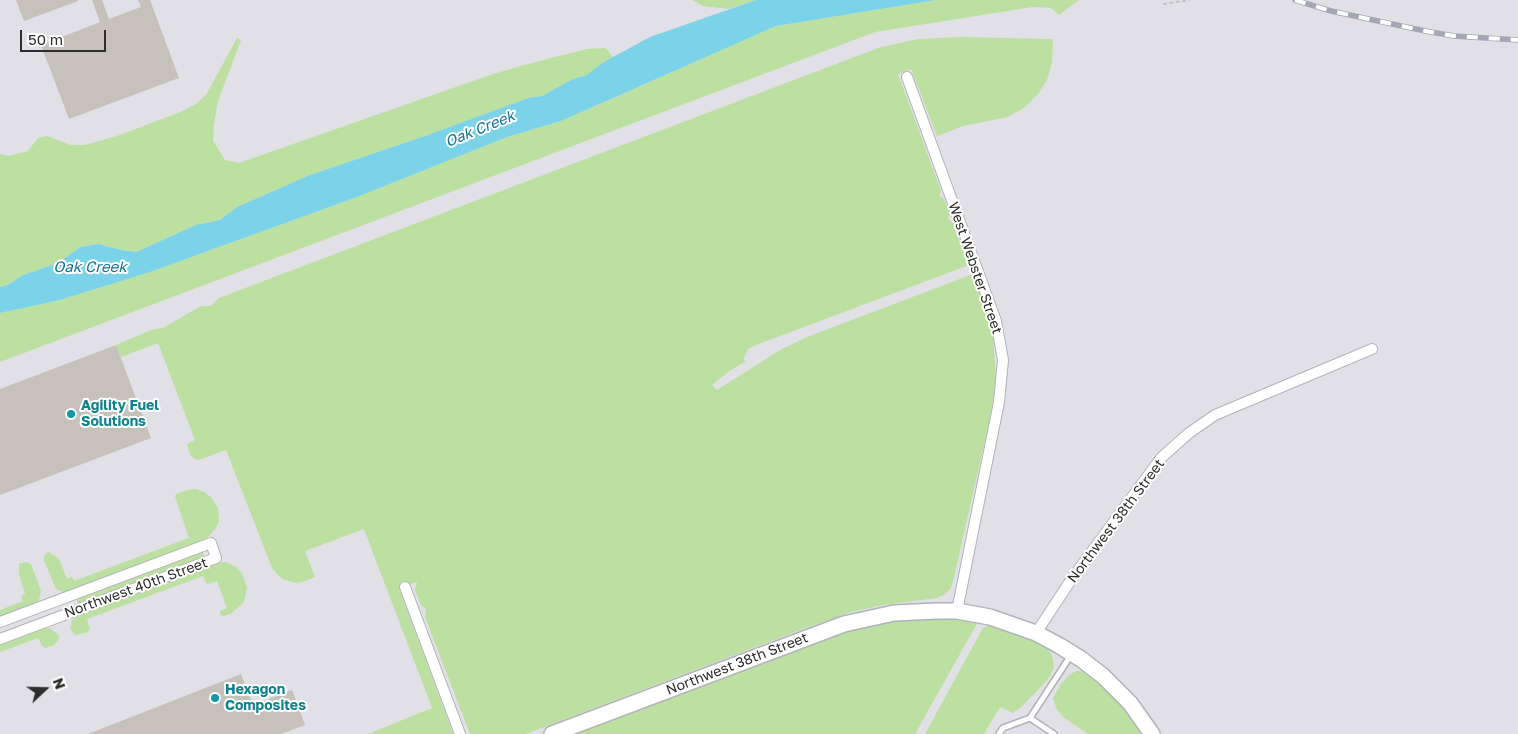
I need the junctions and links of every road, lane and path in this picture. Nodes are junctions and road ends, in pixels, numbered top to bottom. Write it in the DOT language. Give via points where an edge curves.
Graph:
graph roads {
  1 [pos="1190,0"];
  2 [pos="1162,4"];
  3 [pos="907,77"];
  4 [pos="1372,349"];
  5 [pos="405,587"];
  6 [pos="956,611"];
  7 [pos="0,622"];
  8 [pos="1036,633"];
  9 [pos="0,639"];
  10 [pos="1073,653"];
  11 [pos="1030,718"];
  12 [pos="460,734"];
  13 [pos="552,734"];
  14 [pos="999,734"];
  15 [pos="1054,734"];
  16 [pos="1152,734"];
  1 -- 2 [label="path"];
  3 -- 6 [label="street, West Webster Street" via="996,321 1003,360 999,402"];
  4 -- 8 [label="street, Northwest 38th Street" via="1215,415 1189,433 1162,458"];
  5 -- 12 [label="street"];
  6 -- 8 [label="main road, Northwest 38th Street" via="990,616"];
  6 -- 13 [label="main road, Northwest 38th Street" via="894,613 844,624"];
  7 -- 9 [label="street, Northwest 40th Street" via="211,543 216,558"];
  8 -- 10 [label="main road, Northwest 38th Street"];
  10 -- 11 [label="lane"];
  10 -- 16 [label="main road, Northwest 38th Street" via="1120,692"];
  11 -- 14 [label="lane" via="1003,728"];
  11 -- 15 [label="lane"];
}
